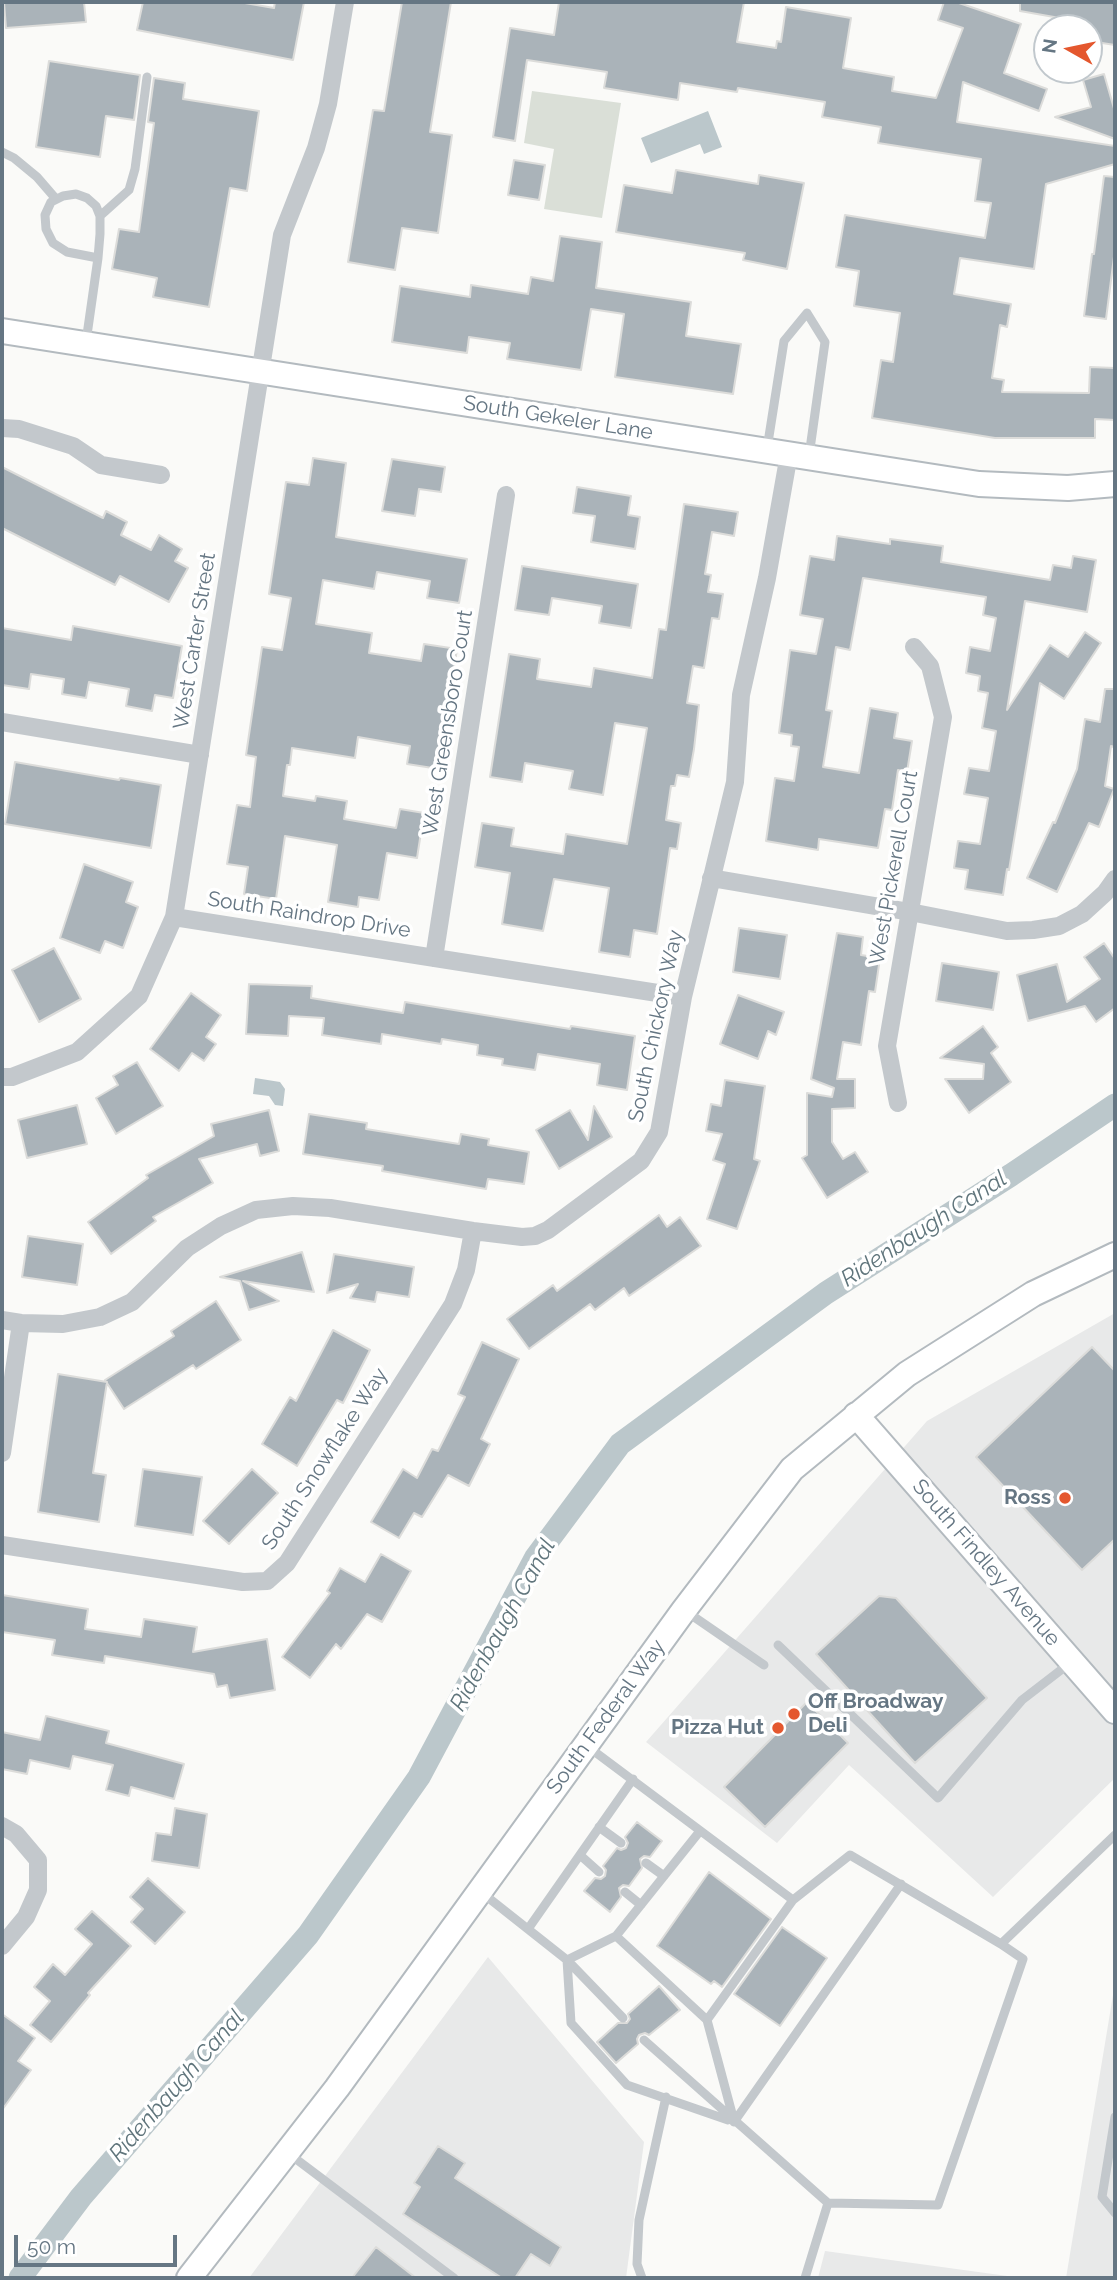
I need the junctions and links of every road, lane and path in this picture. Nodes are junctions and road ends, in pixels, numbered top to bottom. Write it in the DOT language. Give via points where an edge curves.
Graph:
graph roads {
  1 [pos="345,2"];
  2 [pos="147,77"];
  3 [pos="2,152"];
  4 [pos="56,199"];
  5 [pos="100,216"];
  6 [pos="97,258"];
  7 [pos="2,331"];
  8 [pos="86,344"];
  9 [pos="260,371"];
  10 [pos="2,428"];
  11 [pos="788,454"];
  12 [pos="161,475"];
  13 [pos="1115,484"];
  14 [pos="506,495"];
  15 [pos="914,647"];
  16 [pos="2,722"];
  17 [pos="200,755"];
  18 [pos="711,878"];
  19 [pos="1115,878"];
  20 [pos="910,912"];
  21 [pos="174,917"];
  22 [pos="434,958"];
  23 [pos="683,997"];
  24 [pos="2,1077"];
  25 [pos="898,1103"];
  26 [pos="473,1231"];
  27 [pos="1115,1255"];
  28 [pos="2,1320"];
  29 [pos="21,1324"];
  30 [pos="856,1415"];
  31 [pos="2,1453"];
  32 [pos="2,1545"];
  33 [pos="684,1611"];
  34 [pos="778,1645"];
  35 [pos="1072,1661"];
  36 [pos="764,1665"];
  37 [pos="1115,1711"];
  38 [pos="586,1745"];
  39 [pos="633,1779"];
  40 [pos="2,1826"];
  41 [pos="599,1827"];
  42 [pos="700,1831"];
  43 [pos="1115,1835"];
  44 [pos="621,1843"];
  45 [pos="580,1856"];
  46 [pos="646,1863"];
  47 [pos="599,1872"];
  48 [pos="664,1876"];
  49 [pos="901,1884"];
  50 [pos="480,1891"];
  51 [pos="625,1892"];
  52 [pos="793,1900"];
  53 [pos="641,1905"];
  54 [pos="528,1929"];
  55 [pos="617,1936"];
  56 [pos="1001,1944"];
  57 [pos="2,1946"];
  58 [pos="567,1960"];
  59 [pos="623,2018"];
  60 [pos="707,2020"];
  61 [pos="643,2040"];
  62 [pos="666,2097"];
  63 [pos="1115,2117"];
  64 [pos="734,2122"];
  65 [pos="287,2152"];
  66 [pos="828,2203"];
  67 [pos="1115,2213"];
  68 [pos="189,2278"];
  69 [pos="454,2278"];
  70 [pos="642,2278"];
  71 [pos="806,2278"];
  1 -- 9 [label="street, West Carter Street" via="328,104 282,236"];
  2 -- 5 [label="lane" via="129,190"];
  3 -- 4 [label="lane" via="37,177"];
  4 -- 5 [label="lane" via="76,194 87,198"];
  4 -- 6 [label="lane" via="45,215 53,243 67,252"];
  5 -- 6 [label="lane"];
  6 -- 8 [label="lane"];
  7 -- 8 [label="street, South Gekeler Lane"];
  8 -- 9 [label="street, South Gekeler Lane"];
  9 -- 11 [label="street, South Gekeler Lane"];
  9 -- 17 [label="street, West Carter Street"];
  10 -- 12 [label="street" via="73,446 101,466"];
  11 -- 11 [label="lane" via="825,342 807,313 784,341"];
  11 -- 13 [label="street, South Gekeler Lane" via="979,484 1068,488"];
  11 -- 18 [label="street, South Chickory Way" via="741,695 735,782"];
  14 -- 22 [label="street, West Greensboro Court"];
  15 -- 20 [label="street, West Pickerell Court" via="930,666 943,717"];
  16 -- 17 [label="street"];
  17 -- 21 [label="street, West Carter Street"];
  18 -- 20 [label="street"];
  18 -- 23 [label="street, South Chickory Way"];
  19 -- 20 [label="street" via="1082,914 1059,926 1007,931"];
  20 -- 25 [label="street, West Pickerell Court" via="887,1046"];
  21 -- 22 [label="street, South Raindrop Drive"];
  21 -- 24 [label="street" via="139,996 77,1052"];
  22 -- 23 [label="street, South Raindrop Drive"];
  23 -- 26 [label="street, South Chickory Way" via="659,1132 641,1161 536,1236"];
  26 -- 29 [label="street, South Chickory Way" via="330,1208 256,1210 187,1248 132,1302 100,1317 64,1324"];
  26 -- 32 [label="street, South Snowflake Way" via="466,1270 453,1304 287,1563 267,1581 243,1582"];
  27 -- 30 [label="street, South Federal Way" via="1032,1294 906,1374"];
  28 -- 29 [label="street, South Chickory Way"];
  29 -- 31 [label="street"];
  30 -- 33 [label="street, South Federal Way" via="792,1469"];
  30 -- 35 [label="street, South Findley Avenue"];
  33 -- 36 [label="lane"];
  33 -- 38 [label="street, South Federal Way"];
  34 -- 35 [label="lane" via="938,1798 1022,1700"];
  35 -- 37 [label="street, South Findley Avenue"];
  38 -- 39 [label="lane"];
  38 -- 50 [label="street, South Federal Way"];
  39 -- 41 [label="lane"];
  39 -- 42 [label="lane"];
  40 -- 57 [label="street" via="16,1834 38,1860 38,1889 26,1917"];
  41 -- 44 [label="lane"];
  41 -- 45 [label="lane"];
  42 -- 48 [label="lane"];
  42 -- 52 [label="lane"];
  43 -- 56 [label="lane"];
  45 -- 47 [label="lane"];
  45 -- 54 [label="lane"];
  46 -- 48 [label="lane"];
  48 -- 53 [label="lane"];
  49 -- 52 [label="lane" via="850,1855"];
  49 -- 56 [label="lane"];
  49 -- 64 [label="lane"];
  50 -- 54 [label="lane"];
  50 -- 65 [label="street, South Federal Way"];
  51 -- 53 [label="lane"];
  52 -- 60 [label="lane"];
  53 -- 55 [label="lane"];
  54 -- 58 [label="lane"];
  55 -- 58 [label="lane"];
  55 -- 60 [label="lane"];
  56 -- 66 [label="lane" via="1023,1959 938,2205"];
  58 -- 59 [label="lane"];
  58 -- 62 [label="lane" via="571,2023 627,2085"];
  60 -- 64 [label="lane"];
  61 -- 64 [label="lane"];
  62 -- 64 [label="lane"];
  62 -- 70 [label="lane" via="639,2220 637,2264"];
  63 -- 67 [label="lane" via="1102,2197"];
  64 -- 66 [label="lane"];
  65 -- 68 [label="street, South Federal Way"];
  65 -- 69 [label="lane"];
  66 -- 71 [label="lane"];
}
